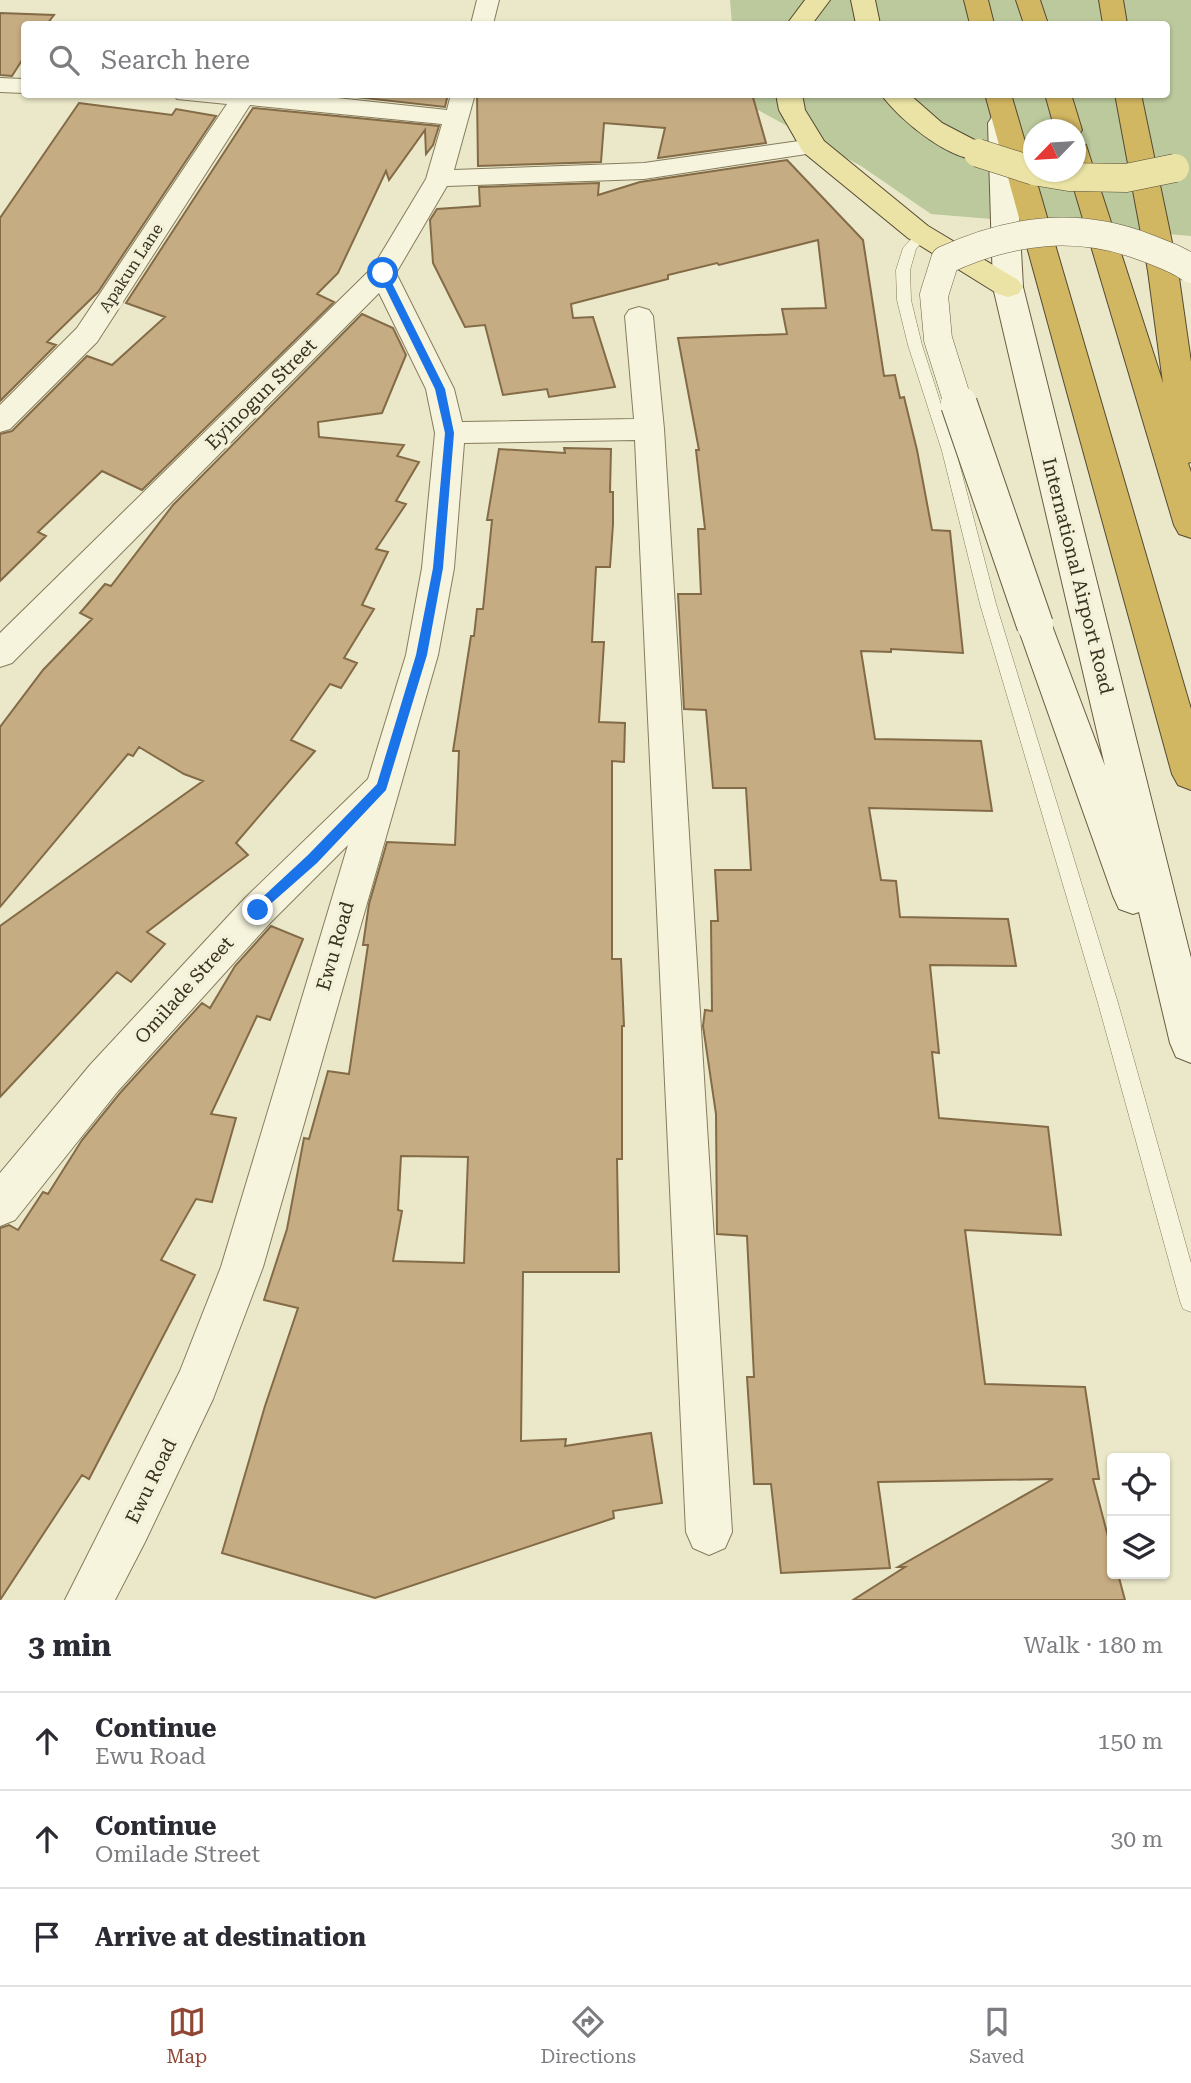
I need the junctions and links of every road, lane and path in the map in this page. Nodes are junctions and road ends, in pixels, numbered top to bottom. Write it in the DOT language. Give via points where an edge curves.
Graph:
graph roads {
  1 [pos="488,0"];
  2 [pos="818,0"];
  3 [pos="863,0"];
  4 [pos="976,0"];
  5 [pos="1028,0"];
  6 [pos="1111,0"];
  7 [pos="483,21"];
  8 [pos="801,21"];
  9 [pos="867,21"];
  10 [pos="981,21"];
  11 [pos="1035,21"];
  12 [pos="1114,21"];
  13 [pos="0,85"];
  14 [pos="21,86"];
  15 [pos="243,98"];
  16 [pos="790,98"];
  17 [pos="897,98"];
  18 [pos="1059,98"];
  19 [pos="1129,98"];
  20 [pos="999,99"];
  21 [pos="460,106"];
  22 [pos="1066,119"];
  23 [pos="813,146"];
  24 [pos="1183,165"];
  25 [pos="1023,167"];
  26 [pos="1086,177"];
  27 [pos="439,179"];
  28 [pos="1086,182"];
  29 [pos="918,232"];
  30 [pos="1177,270"];
  31 [pos="383,273"];
  32 [pos="1007,287"];
  33 [pos="639,316"];
  34 [pos="1191,351"];
  35 [pos="0,422"];
  36 [pos="649,429"];
  37 [pos="450,433"];
  38 [pos="1191,474"];
  39 [pos="1191,525"];
  40 [pos="0,654"];
  41 [pos="1191,774"];
  42 [pos="382,786"];
  43 [pos="1191,1043"];
  44 [pos="1191,1055"];
  45 [pos="0,1205"];
  46 [pos="1191,1301"];
  47 [pos="709,1532"];
  48 [pos="89,1600"];
  1 -- 7 [label="street"];
  2 -- 8 [label="main road"];
  3 -- 9 [label="main road"];
  4 -- 10 [label="highway"];
  5 -- 11 [label="highway"];
  6 -- 12 [label="highway"];
  13 -- 14 [label="street"];
  15 -- 21 [label="street"];
  15 -- 35 [label="street, Apakun Lane" via="87,335"];
  16 -- 23 [label="main road"];
  17 -- 25 [label="main road, bridge" via="938,135"];
  18 -- 22 [label="highway"];
  19 -- 30 [label="highway"];
  20 -- 32 [label="main road, International Airport Road"];
  20 -- 41 [label="highway, International Airport Road"];
  21 -- 27 [label="street, Eyinogun Street"];
  23 -- 27 [label="street" via="644,171"];
  23 -- 29 [label="main road"];
  24 -- 26 [label="main road, bridge" via="1126,178"];
  27 -- 31 [label="street, Eyinogun Street"];
  28 -- 39 [label="highway"];
  29 -- 32 [label="main road"];
  29 -- 46 [label="lane" via="922,236 910,248 903,270 904,300 915,345"];
  30 -- 34 [label="highway"];
  30 -- 38 [label="highway"];
  30 -- 44 [label="main road, bridge" via="1129,239 1074,229 1010,234 945,260 934,295 938,339 974,453"];
  31 -- 37 [label="street, Ewu Road" via="440,389"];
  31 -- 40 [label="street, Eyinogun Street"];
  32 -- 43 [label="main road, International Airport Road"];
  33 -- 36 [label="street"];
  36 -- 37 [label="street"];
  36 -- 47 [label="street"];
  37 -- 42 [label="street, Ewu Road" via="438,568 424,642"];
  42 -- 45 [label="street, Omilade Street" via="193,979"];
  42 -- 48 [label="street, Ewu Road" via="242,1267 197,1383"];
}
